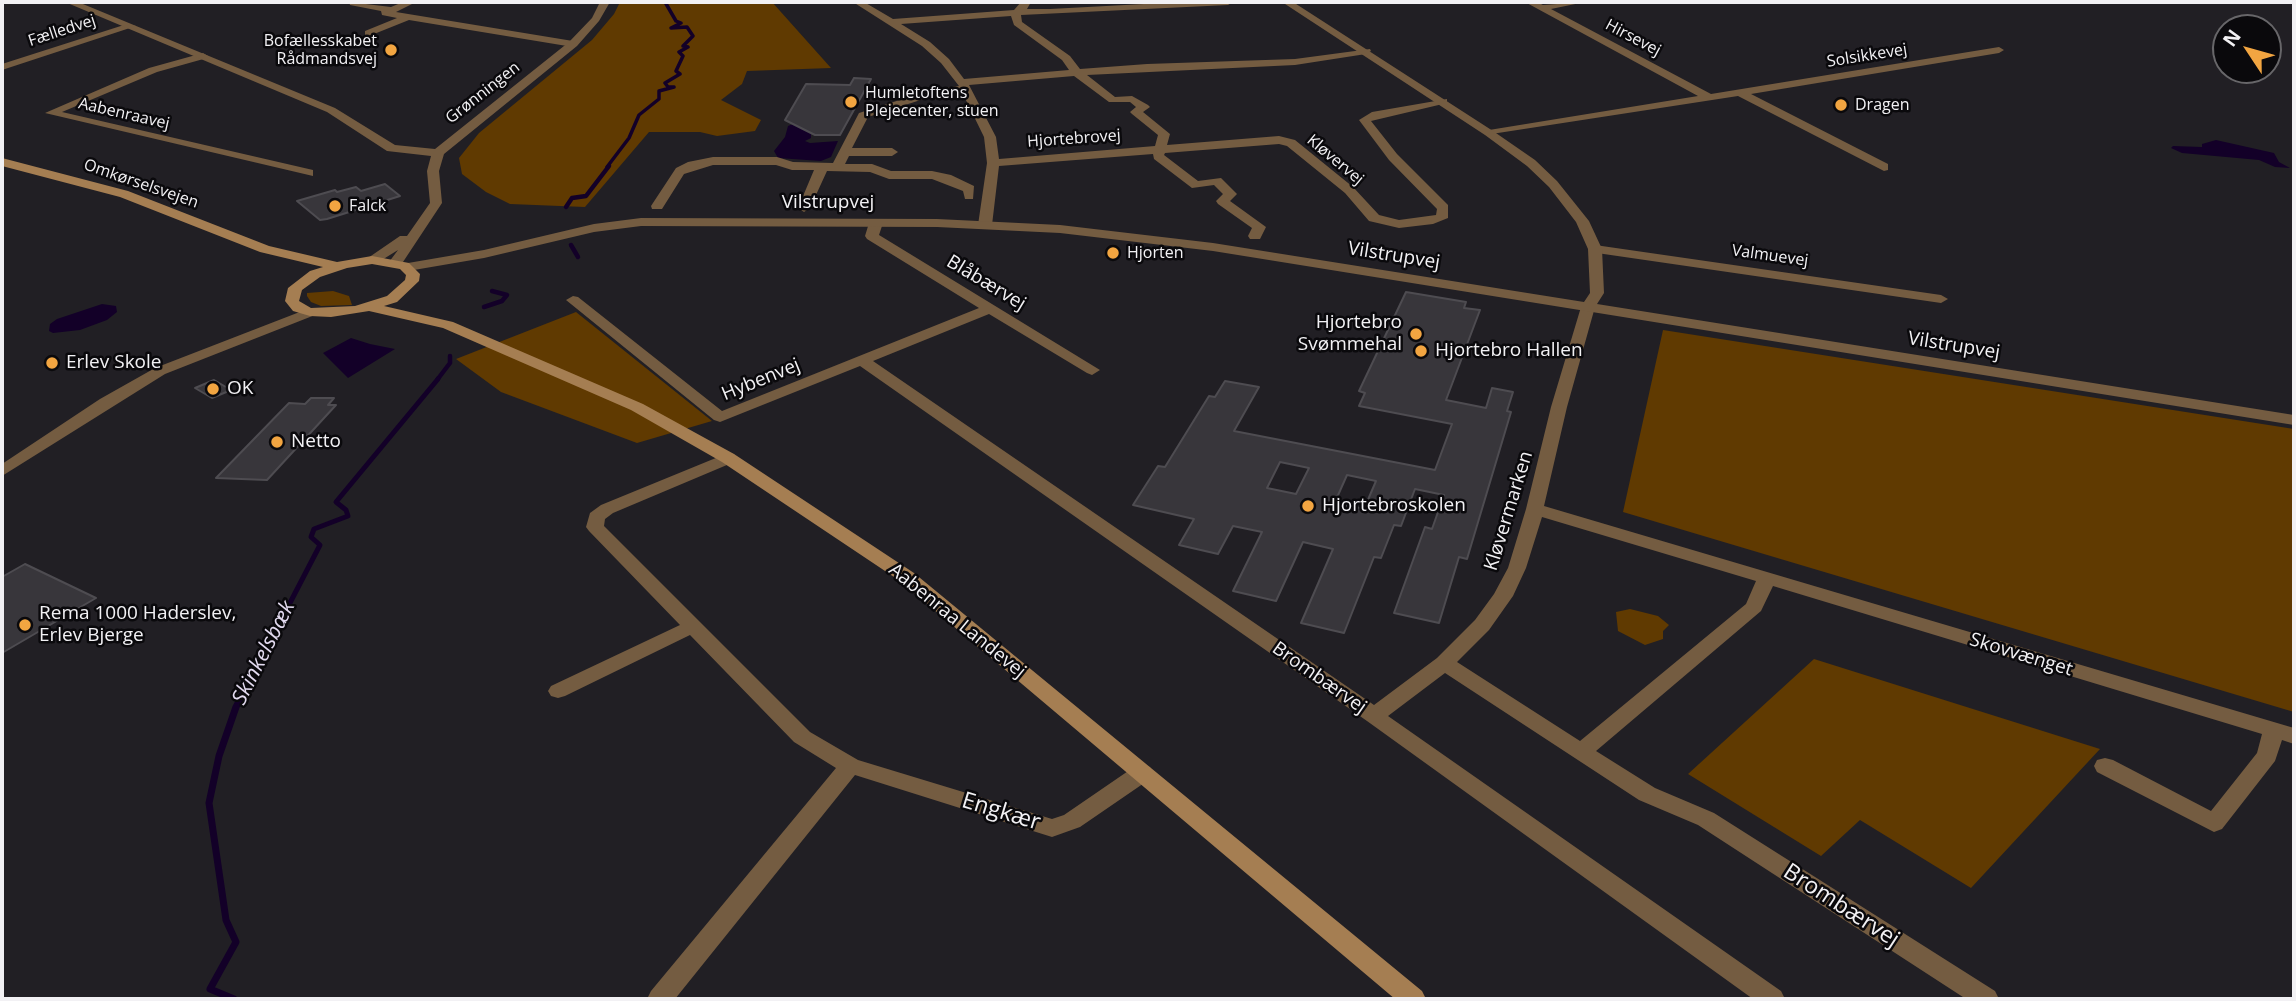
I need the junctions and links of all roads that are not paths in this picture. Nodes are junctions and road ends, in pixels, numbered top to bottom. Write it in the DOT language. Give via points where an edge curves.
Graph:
graph roads {
  1 [pos="70,2"];
  2 [pos="411,2"];
  3 [pos="605,2"];
  4 [pos="859,2"];
  5 [pos="1026,2"];
  6 [pos="1228,2"];
  7 [pos="1287,2"];
  8 [pos="1530,2"];
  9 [pos="1580,2"];
  10 [pos="353,3"];
  11 [pos="1542,8"];
  12 [pos="391,10"];
  13 [pos="1016,13"];
  14 [pos="405,18"];
  15 [pos="894,22"];
  16 [pos="131,26"];
  17 [pos="369,33"];
  18 [pos="573,44"];
  19 [pos="1999,50"];
  20 [pos="1366,51"];
  21 [pos="203,56"];
  22 [pos="2,67"];
  23 [pos="1077,73"];
  24 [pos="964,85"];
  25 [pos="1739,92"];
  26 [pos="1709,97"];
  27 [pos="1443,101"];
  28 [pos="1489,133"];
  29 [pos="1158,151"];
  30 [pos="844,152"];
  31 [pos="892,152"];
  32 [pos="438,153"];
  33 [pos="2,162"];
  34 [pos="993,163"];
  35 [pos="822,167"];
  36 [pos="837,167"];
  37 [pos="1884,167"];
  38 [pos="309,173"];
  39 [pos="969,196"];
  40 [pos="657,206"];
  41 [pos="804,208"];
  42 [pos="1275,222"];
  43 [pos="876,223"];
  44 [pos="985,225"];
  45 [pos="419,229"];
  46 [pos="265,249"];
  47 [pos="1595,249"];
  48 [pos="372,260"];
  49 [pos="336,266"];
  50 [pos="405,269"];
  51 [pos="306,279"];
  52 [pos="400,294"];
  53 [pos="1941,299"];
  54 [pos="573,300"];
  55 [pos="295,305"];
  56 [pos="370,307"];
  57 [pos="1588,307"];
  58 [pos="991,309"];
  59 [pos="310,312"];
  60 [pos="447,325"];
  61 [pos="202,354"];
  62 [pos="862,360"];
  63 [pos="1092,370"];
  64 [pos="2294,420"];
  65 [pos="728,458"];
  66 [pos="2,471"];
  67 [pos="1535,509"];
  68 [pos="1768,579"];
  69 [pos="691,627"];
  70 [pos="1444,663"];
  71 [pos="558,691"];
  72 [pos="1374,716"];
  73 [pos="2284,734"];
  74 [pos="1581,752"];
  75 [pos="850,766"];
  76 [pos="2105,766"];
  77 [pos="1142,773"];
  78 [pos="660,999"];
  79 [pos="1413,999"];
  80 [pos="1772,999"];
  81 [pos="1986,999"];
  1 -- 16 [label="street"];
  2 -- 12 [label="street"];
  3 -- 18 [label="street, Grønningen"];
  4 -- 15 [label="street"];
  5 -- 13 [label="street"];
  6 -- 13 [label="street"];
  7 -- 20 [label="street"];
  8 -- 11 [label="street, Hirsevej"];
  9 -- 11 [label="street"];
  10 -- 12 [label="street"];
  11 -- 26 [label="street, Hirsevej"];
  12 -- 14 [label="street" via="385,13"];
  13 -- 15 [label="street"];
  13 -- 23 [label="street, Hjortebrovej" via="1017,23 1066,58"];
  14 -- 17 [label="street"];
  14 -- 18 [label="street"];
  15 -- 24 [label="street" via="926,44"];
  16 -- 21 [label="street"];
  16 -- 22 [label="street, Fælledvej"];
  18 -- 32 [label="street, Grønningen"];
  19 -- 25 [label="street, Solsikkevej"];
  20 -- 23 [label="street" via="1295,62"];
  20 -- 27 [label="street"];
  21 -- 32 [label="street" via="331,110 391,148"];
  21 -- 38 [label="street, Aabenraavej" via="153,70 51,113"];
  23 -- 24 [label="street"];
  23 -- 29 [label="street, Hjortebrovej" via="1113,100 1132,99 1144,107 1136,112 1164,134"];
  24 -- 30 [label="street" via="863,115"];
  24 -- 34 [label="street" via="989,137"];
  25 -- 26 [label="street, Solsikkevej"];
  25 -- 37 [label="street"];
  26 -- 28 [label="street, Solsikkevej"];
  27 -- 28 [label="street"];
  27 -- 29 [label="street, Kløvervej" via="1365,120 1393,157 1443,208 1442,218 1433,220 1399,223 1374,218 1349,190 1291,143 1279,139"];
  28 -- 47 [label="street" via="1553,184 1582,221"];
  29 -- 34 [label="street, Hjortebrovej"];
  29 -- 42 [label="street" via="1158,156 1196,185 1217,181 1231,194 1222,201 1257,231"];
  30 -- 31 [label="street"];
  30 -- 36 [label="street"];
  32 -- 45 [label="street" via="433,171 436,203"];
  33 -- 46 [label="main road, Omkørselsvejen" via="124,194"];
  34 -- 44 [label="street"];
  35 -- 36 [label="street"];
  35 -- 40 [label="street" via="777,161 692,165 680,171"];
  35 -- 41 [label="street"];
  36 -- 39 [label="street" via="947,178 970,190"];
  43 -- 44 [label="street, Vilstrupvej"];
  43 -- 50 [label="street, Vilstrupvej" via="641,222 565,233"];
  43 -- 58 [label="street, Blåbærvej" via="872,236"];
  44 -- 57 [label="street, Vilstrupvej" via="1213,247"];
  45 -- 48 [label="street"];
  45 -- 50 [label="street"];
  46 -- 49 [label="main road, Omkørselsvejen"];
  46 -- 51 [label="main road, Omkørselsvejen"];
  47 -- 53 [label="street, Valmuevej"];
  47 -- 57 [label="street" via="1597,293"];
  48 -- 49 [label="main road"];
  48 -- 50 [label="main road"];
  49 -- 51 [label="main road"];
  50 -- 52 [label="main road"];
  51 -- 55 [label="main road" via="292,293"];
  52 -- 56 [label="main road"];
  52 -- 60 [label="main road, Aabenraa Landevej"];
  54 -- 62 [label="street, Hybenvej" via="720,417"];
  55 -- 59 [label="main road"];
  55 -- 61 [label="street"];
  56 -- 59 [label="main road" via="344,313"];
  56 -- 60 [label="main road, Aabenraa Landevej"];
  57 -- 64 [label="street, Vilstrupvej"];
  57 -- 67 [label="street, Kløvermarken"];
  58 -- 62 [label="street, Hybenvej"];
  58 -- 63 [label="street, Blåbærvej"];
  59 -- 61 [label="street"];
  60 -- 65 [label="main road, Aabenraa Landevej" via="625,402"];
  61 -- 66 [label="street" via="160,371 106,402"];
  62 -- 72 [label="street, Brombærvej"];
  65 -- 69 [label="street, Engkær" via="596,517 595,527"];
  65 -- 77 [label="main road, Aabenraa Landevej" via="906,577"];
  67 -- 68 [label="street, Skovvænget"];
  67 -- 70 [label="street, Kløvermarken" via="1503,596"];
  68 -- 73 [label="street, Skovvænget"];
  68 -- 74 [label="street" via="1754,607"];
  69 -- 71 [label="street"];
  69 -- 75 [label="street, Engkær" via="802,737"];
  70 -- 72 [label="street, Kløvermarken"];
  70 -- 74 [label="street, Brombærvej"];
  72 -- 80 [label="street, Brombærvej"];
  73 -- 76 [label="street, Skovvænget" via="2214,823"];
  74 -- 81 [label="street, Brombærvej" via="1647,794 1706,819"];
  75 -- 77 [label="street, Engkær" via="1052,828 1072,821"];
  75 -- 78 [label="street"];
  77 -- 79 [label="main road, Aabenraa Landevej"];
}
